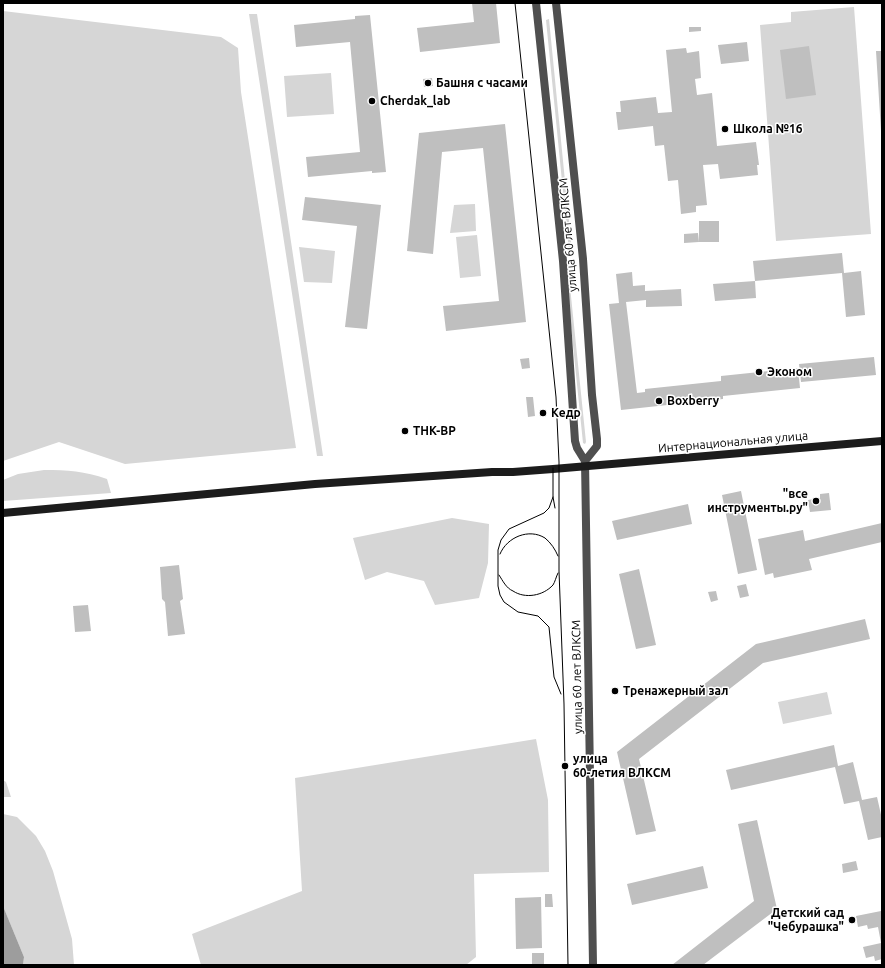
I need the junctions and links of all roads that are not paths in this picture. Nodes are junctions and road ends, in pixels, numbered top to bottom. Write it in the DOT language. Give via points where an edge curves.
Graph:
graph roads {
  1 [pos="536,3"];
  2 [pos="556,3"];
  3 [pos="882,441"];
  4 [pos="585,464"];
  5 [pos="3,513"];
  6 [pos="593,965"];
  1 -- 4 [label="street, улица 60 лет ВЛКСМ" via="563,261 575,441"];
  2 -- 4 [label="street, улица 60 лет ВЛКСМ" via="583,259 597,439 597,446"];
  3 -- 4 [label="main road, Интернациональная улица"];
  4 -- 5 [label="main road, Интернациональная улица" via="315,484"];
  4 -- 6 [label="street, улица 60 лет ВЛКСМ"];
}
